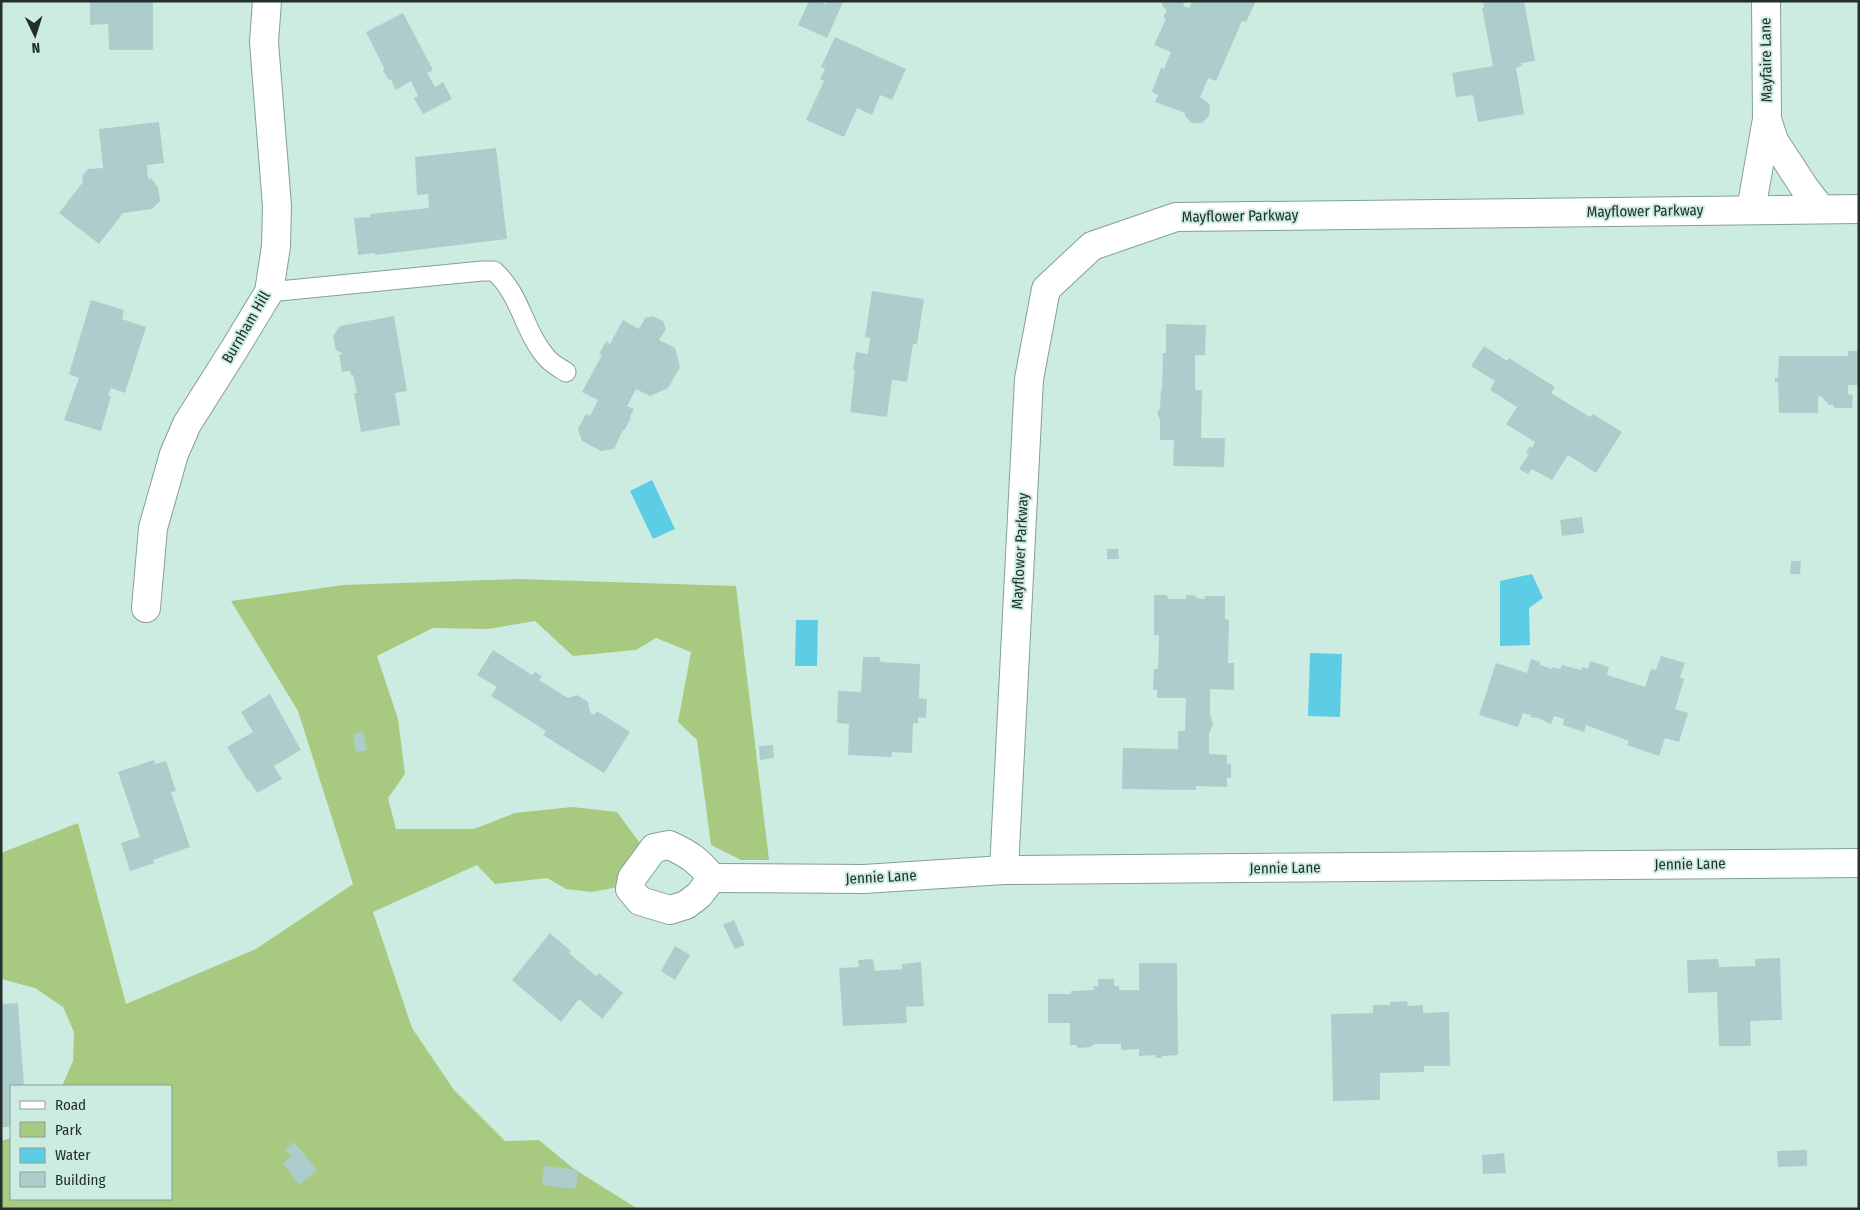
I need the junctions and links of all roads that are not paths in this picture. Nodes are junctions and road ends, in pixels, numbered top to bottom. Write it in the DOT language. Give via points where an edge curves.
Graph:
graph roads {
  1 [pos="266,1"];
  2 [pos="1766,1"];
  3 [pos="1767,119"];
  4 [pos="1821,209"];
  5 [pos="1859,209"];
  6 [pos="1750,210"];
  7 [pos="269,292"];
  8 [pos="566,372"];
  9 [pos="146,608"];
  10 [pos="1859,863"];
  11 [pos="1004,870"];
  12 [pos="712,878"];
  1 -- 7 [label="street, Burnham Hill" via="264,42 278,206"];
  2 -- 3 [label="street, Mayfaire Lane"];
  3 -- 4 [label="street, Mayfaire Lane" via="1774,141"];
  3 -- 6 [label="street, Mayfaire Lane"];
  4 -- 5 [label="street, Mayflower Parkway"];
  4 -- 6 [label="street, Mayflower Parkway"];
  6 -- 11 [label="street, Mayflower Parkway" via="1176,217 1092,246 1046,289 1028,379"];
  7 -- 8 [label="lane" via="494,272 514,295 528,330 548,360"];
  7 -- 9 [label="street, Burnham Hill" via="187,424 174,454 153,528"];
  10 -- 11 [label="street, Jennie Lane"];
  11 -- 12 [label="street, Jennie Lane" via="864,880"];
}
